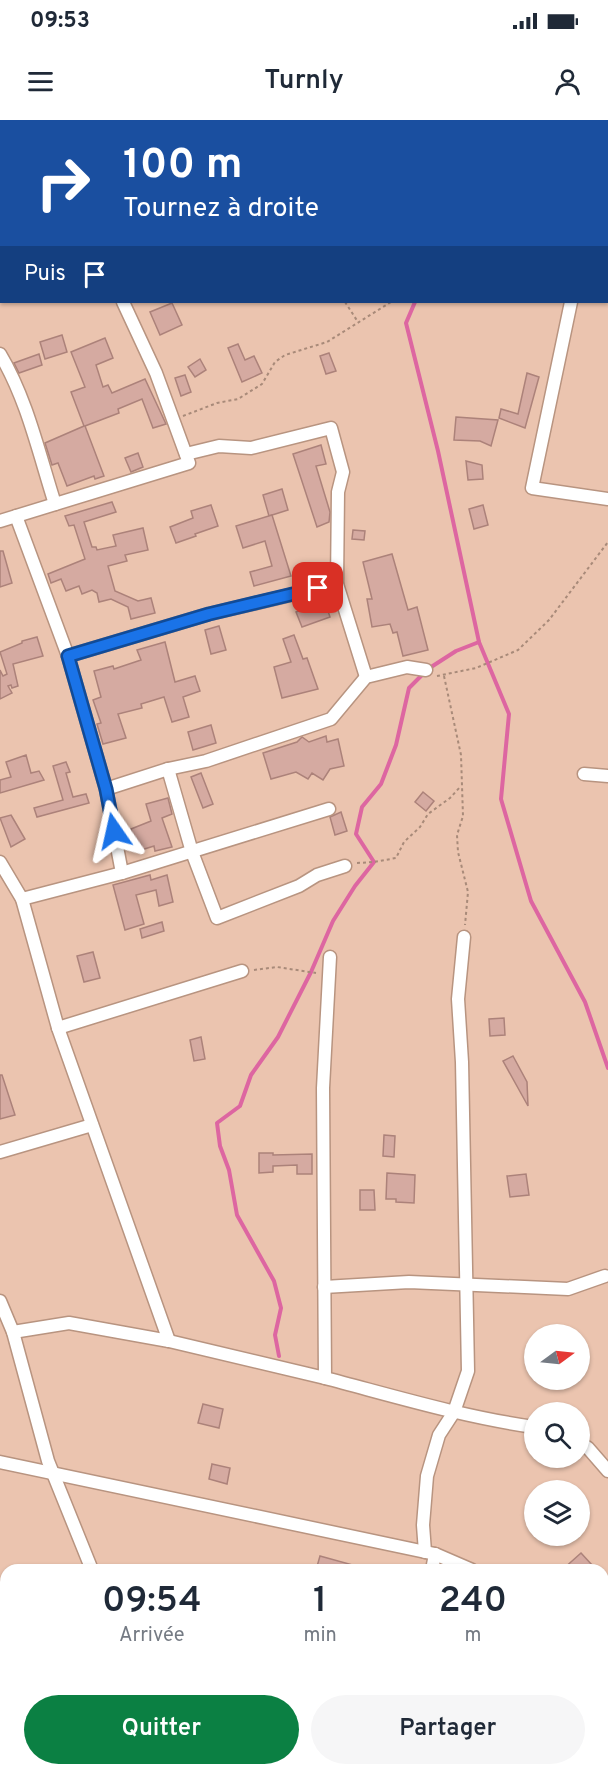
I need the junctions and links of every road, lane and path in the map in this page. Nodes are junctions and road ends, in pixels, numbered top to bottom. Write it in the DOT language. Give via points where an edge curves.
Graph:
graph roads {
  1 [pos="123,303"];
  2 [pos="346,303"];
  3 [pos="389,303"];
  4 [pos="571,303"];
  5 [pos="358,322"];
  6 [pos="0,354"];
  7 [pos="173,420"];
  8 [pos="186,454"];
  9 [pos="608,499"];
  10 [pos="55,504"];
  11 [pos="16,516"];
  12 [pos="0,521"];
  13 [pos="608,542"];
  14 [pos="337,584"];
  15 [pos="68,656"];
  16 [pos="426,670"];
  17 [pos="366,677"];
  18 [pos="168,769"];
  19 [pos="584,774"];
  20 [pos="608,776"];
  21 [pos="462,785"];
  22 [pos="106,789"];
  23 [pos="329,809"];
  24 [pos="192,852"];
  25 [pos="0,862"];
  26 [pos="345,866"];
  27 [pos="122,873"];
  28 [pos="22,899"];
  29 [pos="464,936"];
  30 [pos="330,957"];
  31 [pos="242,971"];
  32 [pos="329,974"];
  33 [pos="58,1028"];
  34 [pos="92,1125"];
  35 [pos="0,1152"];
  36 [pos="605,1276"];
  37 [pos="466,1283"];
  38 [pos="324,1287"];
  39 [pos="0,1301"];
  40 [pos="13,1332"];
  41 [pos="169,1341"];
  42 [pos="325,1378"];
  43 [pos="454,1412"];
  44 [pos="524,1426"];
  45 [pos="590,1450"];
  46 [pos="0,1462"];
  47 [pos="608,1471"];
  48 [pos="54,1474"];
  49 [pos="430,1553"];
  50 [pos="90,1564"];
  51 [pos="431,1564"];
  52 [pos="457,1564"];
  1 -- 7 [label="street"];
  2 -- 5 [label="path"];
  3 -- 5 [label="path"];
  4 -- 9 [label="street" via="532,488"];
  5 -- 7 [label="path" via="327,342 285,355 275,362 262,384 238,399"];
  6 -- 10 [label="street" via="29,422"];
  7 -- 8 [label="street"];
  8 -- 10 [label="street" via="189,463"];
  8 -- 14 [label="street" via="219,446 251,448 331,428 343,472 338,492"];
  10 -- 11 [label="street"];
  11 -- 12 [label="street"];
  11 -- 15 [label="street"];
  13 -- 21 [label="path" via="549,620 518,650 476,668 444,676 461,755"];
  14 -- 15 [label="street" via="209,614"];
  14 -- 17 [label="street"];
  15 -- 22 [label="street"];
  16 -- 17 [label="street" via="406,667"];
  17 -- 18 [label="street" via="331,719 206,761"];
  18 -- 22 [label="street"];
  18 -- 24 [label="street"];
  19 -- 20 [label="street"];
  21 -- 26 [label="path" via="428,814 396,858"];
  21 -- 29 [label="path" via="463,816 457,836 468,892"];
  22 -- 27 [label="street"];
  23 -- 24 [label="street"];
  24 -- 26 [label="street" via="217,918"];
  24 -- 27 [label="street"];
  25 -- 28 [label="street"];
  27 -- 28 [label="street"];
  28 -- 33 [label="street"];
  29 -- 37 [label="street" via="458,999"];
  30 -- 32 [label="street"];
  31 -- 32 [label="path" via="277,968"];
  31 -- 33 [label="street"];
  32 -- 38 [label="street" via="323,1088"];
  33 -- 34 [label="street"];
  34 -- 35 [label="street"];
  34 -- 41 [label="street"];
  36 -- 37 [label="street" via="568,1289"];
  37 -- 38 [label="street"];
  37 -- 43 [label="street" via="468,1371"];
  38 -- 42 [label="street"];
  39 -- 40 [label="street"];
  40 -- 41 [label="street" via="69,1323"];
  40 -- 48 [label="street"];
  41 -- 42 [label="street"];
  42 -- 43 [label="street"];
  43 -- 44 [label="street"];
  43 -- 49 [label="street" via="439,1436 427,1476 423,1525"];
  45 -- 47 [label="street"];
  46 -- 48 [label="street"];
  48 -- 49 [label="street"];
  48 -- 50 [label="street"];
  49 -- 51 [label="street"];
  49 -- 52 [label="street"];
}
